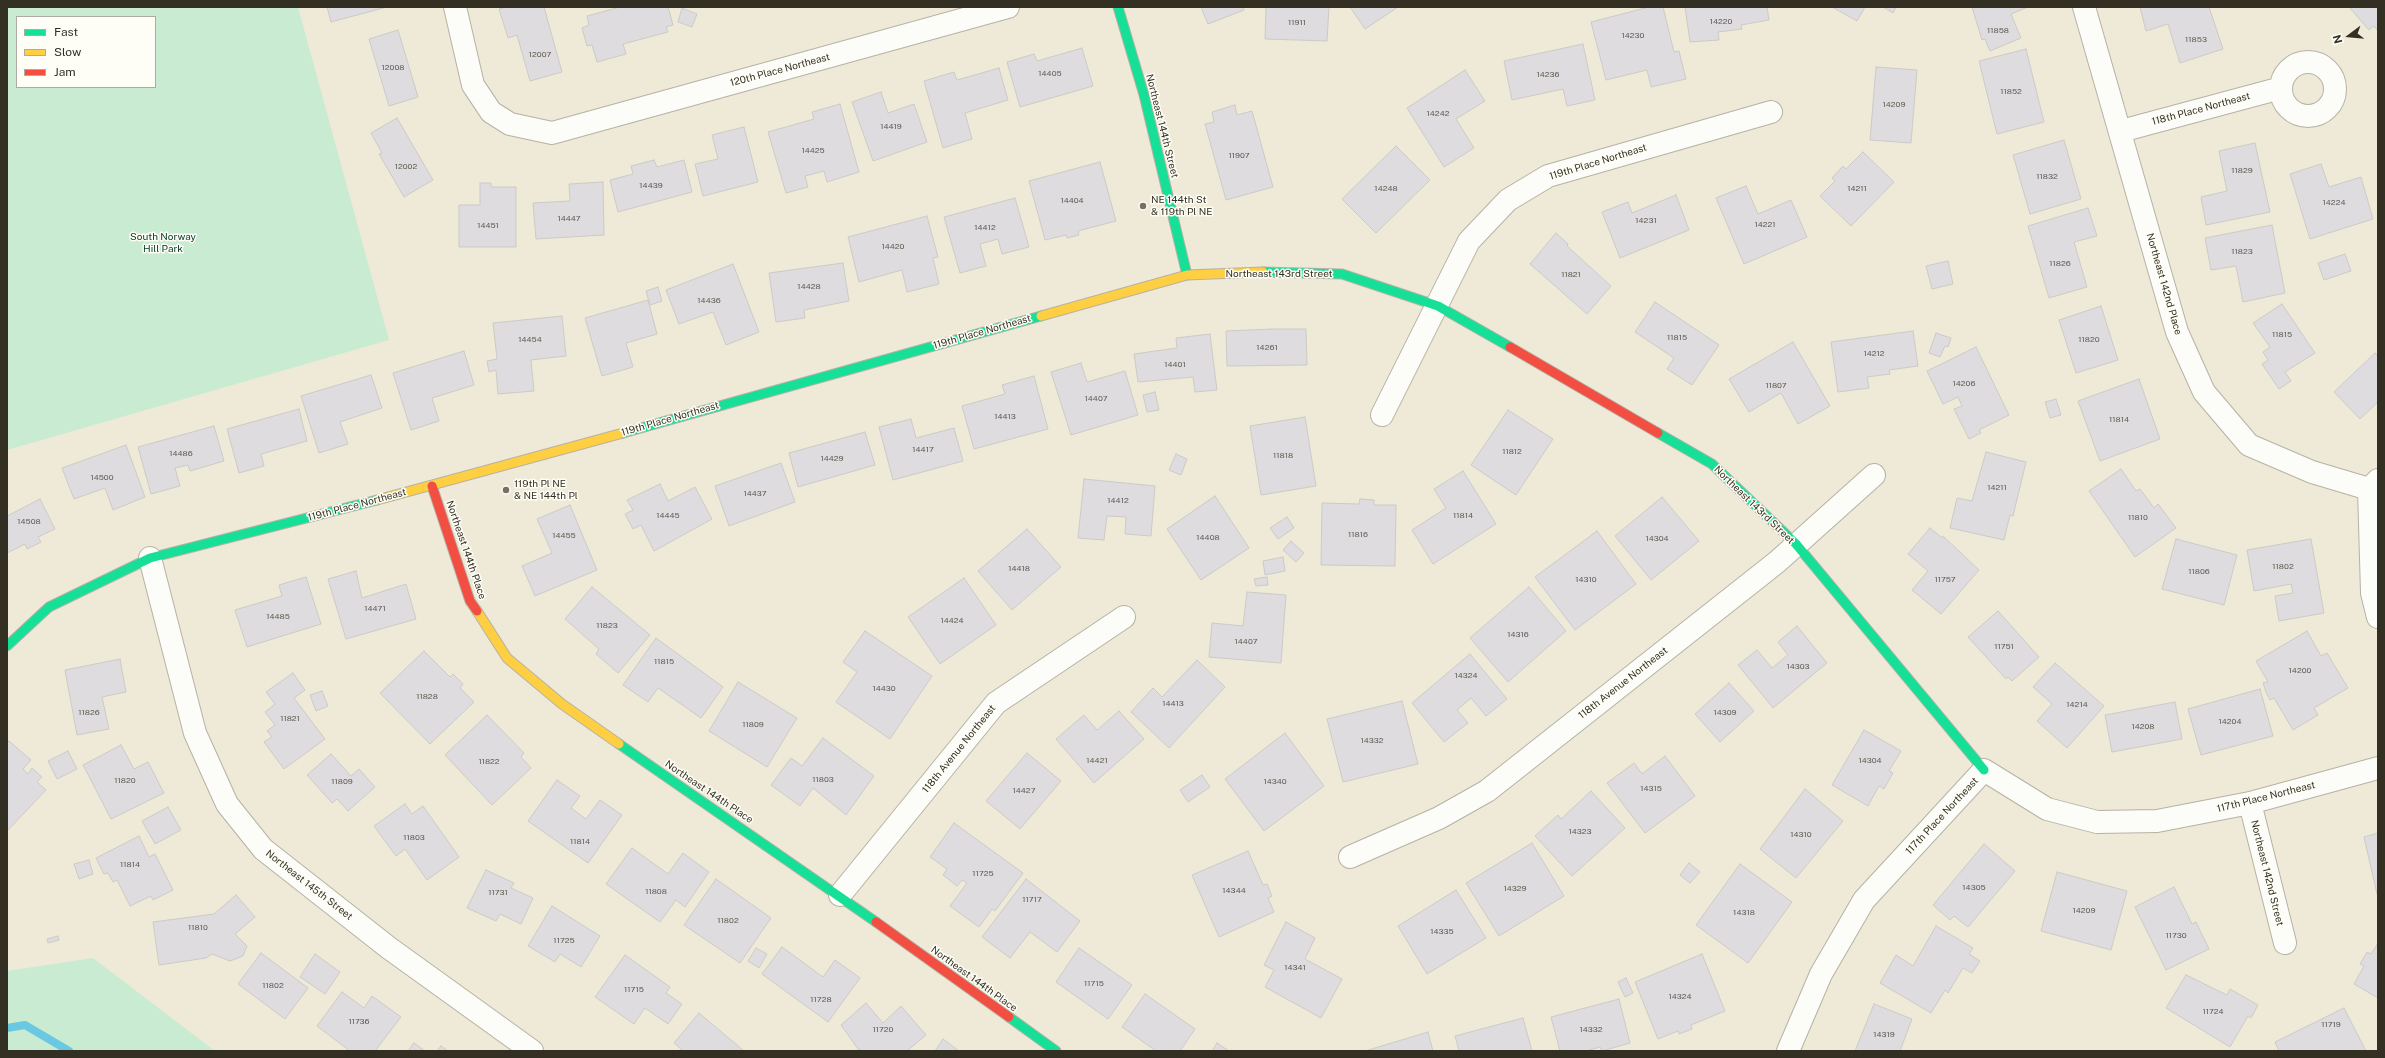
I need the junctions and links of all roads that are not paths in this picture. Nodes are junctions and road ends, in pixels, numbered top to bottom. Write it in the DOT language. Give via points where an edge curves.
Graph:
graph roads {
  1 [pos="456,7"];
  2 [pos="1008,7"];
  3 [pos="1118,7"];
  4 [pos="2084,7"];
  5 [pos="2281,88"];
  6 [pos="1771,112"];
  7 [pos="2121,130"];
  8 [pos="1188,275"];
  9 [pos="1438,306"];
  10 [pos="1382,415"];
  11 [pos="1874,475"];
  12 [pos="2373,485"];
  13 [pos="432,486"];
  14 [pos="1796,544"];
  15 [pos="150,558"];
  16 [pos="1124,617"];
  17 [pos="2378,617"];
  18 [pos="7,646"];
  19 [pos="2378,768"];
  20 [pos="1984,770"];
  21 [pos="2250,803"];
  22 [pos="1350,857"];
  23 [pos="840,895"];
  24 [pos="2285,943"];
  25 [pos="532,1051"];
  26 [pos="1056,1051"];
  27 [pos="1788,1051"];
  1 -- 2 [label="street, 120th Place Northeast" via="473,85 491,112 510,124 552,132"];
  3 -- 8 [label="street, Northeast 144th Street" via="1144,95"];
  4 -- 7 [label="street, Northeast 142nd Place"];
  5 -- 7 [label="street, 118th Place Northeast"];
  6 -- 9 [label="street, 119th Place Northeast" via="1548,176 1508,200 1469,242"];
  7 -- 12 [label="street, Northeast 142nd Place" via="2177,332 2204,392 2249,446 2312,472"];
  8 -- 9 [label="street, Northeast 143rd Street" via="1264,272 1342,274"];
  8 -- 13 [label="street, 119th Place Northeast"];
  9 -- 10 [label="street"];
  9 -- 14 [label="street, Northeast 143rd Street" via="1712,464"];
  11 -- 14 [label="street, 118th Avenue Northeast"];
  12 -- 17 [label="street" via="2372,594"];
  13 -- 15 [label="street, 119th Place Northeast"];
  13 -- 23 [label="street, Northeast 144th Place" via="470,601 507,658 562,704"];
  14 -- 20 [label="street, Northeast 143rd Street"];
  14 -- 22 [label="street, 118th Avenue Northeast" via="1777,562 1487,791 1439,818"];
  15 -- 18 [label="street, 119th Place Northeast" via="49,607"];
  15 -- 25 [label="street, Northeast 145th Street" via="195,733 227,804 263,849 389,948"];
  16 -- 23 [label="street, 118th Avenue Northeast" via="996,703"];
  19 -- 21 [label="street, 117th Place Northeast"];
  20 -- 21 [label="street, 117th Place Northeast" via="2046,809 2097,822 2156,821"];
  20 -- 27 [label="street, 117th Place Northeast" via="1864,900 1821,974"];
  21 -- 24 [label="street, Northeast 142nd Street"];
  23 -- 26 [label="street, Northeast 144th Place"];
}
